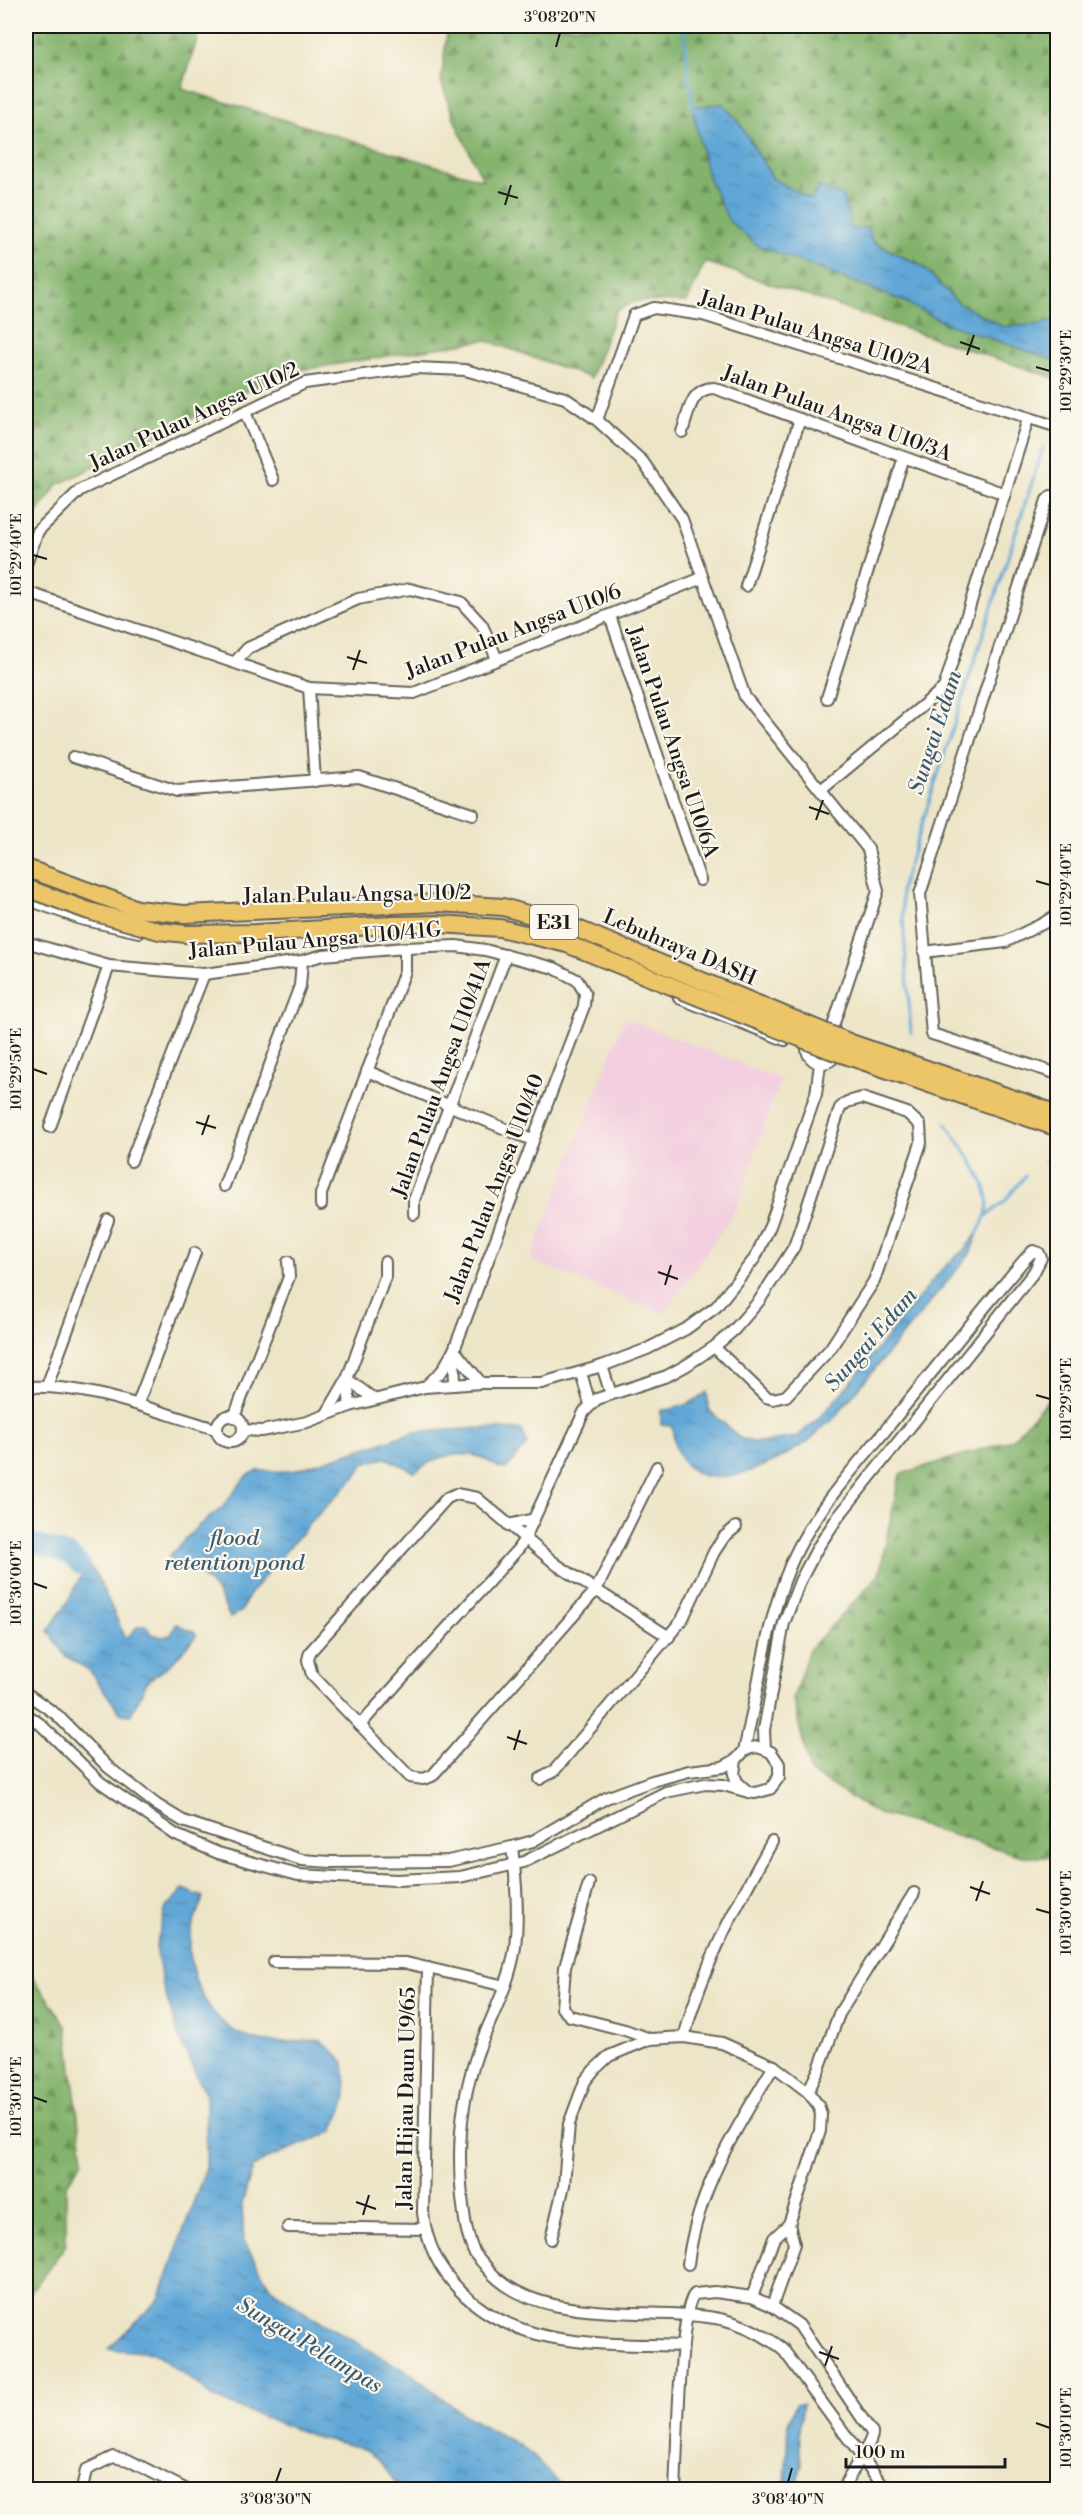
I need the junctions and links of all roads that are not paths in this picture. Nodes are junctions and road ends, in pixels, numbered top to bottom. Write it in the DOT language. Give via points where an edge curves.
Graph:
graph roads {
  1 [pos="245,412"];
  2 [pos="800,419"];
  3 [pos="1029,419"];
  4 [pos="597,420"];
  5 [pos="1058,427"];
  6 [pos="682,432"];
  7 [pos="903,457"];
  8 [pos="273,480"];
  9 [pos="1005,494"];
  10 [pos="1058,495"];
  11 [pos="26,564"];
  12 [pos="702,578"];
  13 [pos="746,586"];
  14 [pos="26,592"];
  15 [pos="610,616"];
  16 [pos="497,659"];
  17 [pos="236,662"];
  18 [pos="309,688"];
  19 [pos="827,698"];
  20 [pos="73,757"];
  21 [pos="315,781"];
  22 [pos="820,790"];
  23 [pos="473,814"];
  24 [pos="26,868"];
  25 [pos="26,880"];
  26 [pos="700,880"];
  27 [pos="26,888"];
  28 [pos="26,899"];
  29 [pos="1058,914"];
  30 [pos="26,942"];
  31 [pos="405,948"];
  32 [pos="924,952"];
  33 [pos="506,955"];
  34 [pos="302,961"];
  35 [pos="109,966"];
  36 [pos="204,974"];
  37 [pos="584,1006"];
  38 [pos="816,1035"];
  39 [pos="833,1038"];
  40 [pos="807,1049"];
  41 [pos="835,1057"];
  42 [pos="820,1064"];
  43 [pos="367,1071"];
  44 [pos="1058,1074"];
  45 [pos="450,1106"];
  46 [pos="1058,1112"];
  47 [pos="50,1127"];
  48 [pos="1058,1128"];
  49 [pos="1057,1135"];
  50 [pos="532,1140"];
  51 [pos="131,1161"];
  52 [pos="224,1186"];
  53 [pos="321,1205"];
  54 [pos="414,1214"];
  55 [pos="108,1220"];
  56 [pos="195,1253"];
  57 [pos="288,1262"];
  58 [pos="385,1262"];
  59 [pos="714,1347"];
  60 [pos="454,1350"];
  61 [pos="603,1366"];
  62 [pos="581,1373"];
  63 [pos="347,1379"];
  64 [pos="481,1383"];
  65 [pos="455,1385"];
  66 [pos="47,1386"];
  67 [pos="26,1387"];
  68 [pos="425,1388"];
  69 [pos="611,1394"];
  70 [pos="374,1399"];
  71 [pos="138,1403"];
  72 [pos="350,1406"];
  73 [pos="587,1408"];
  74 [pos="326,1415"];
  75 [pos="234,1417"];
  76 [pos="216,1429"];
  77 [pos="243,1430"];
  78 [pos="657,1467"];
  79 [pos="534,1519"];
  80 [pos="508,1526"];
  81 [pos="736,1527"];
  82 [pos="524,1540"];
  83 [pos="596,1590"];
  84 [pos="669,1637"];
  85 [pos="26,1693"];
  86 [pos="26,1714"];
  87 [pos="360,1725"];
  88 [pos="765,1749"];
  89 [pos="744,1751"];
  90 [pos="736,1760"];
  91 [pos="540,1779"];
  92 [pos="748,1792"];
  93 [pos="772,1842"];
  94 [pos="512,1847"];
  95 [pos="514,1864"];
  96 [pos="589,1883"];
  97 [pos="914,1893"];
  98 [pos="274,1962"];
  99 [pos="428,1968"];
  100 [pos="505,1986"];
  101 [pos="684,2037"];
  102 [pos="650,2039"];
  103 [pos="774,2066"];
  104 [pos="808,2092"];
  105 [pos="789,2224"];
  106 [pos="288,2227"];
  107 [pos="425,2229"];
  108 [pos="551,2239"];
  109 [pos="687,2264"];
  110 [pos="752,2297"];
  111 [pos="772,2306"];
  112 [pos="686,2316"];
  113 [pos="682,2346"];
  114 [pos="861,2455"];
  115 [pos="82,2490"];
  116 [pos="187,2490"];
  117 [pos="675,2490"];
  118 [pos="844,2490"];
  119 [pos="886,2490"];
  1 -- 4 [label="street, Jalan Pulau Angsa U10/2" via="305,383 415,368 465,370 554,395"];
  1 -- 8 [label="street"];
  1 -- 11 [label="street, Jalan Pulau Angsa U10/2" via="80,490 38,531"];
  2 -- 6 [label="street, Jalan Pulau Angsa U10/3A" via="714,388 703,388 696,394"];
  2 -- 7 [label="street, Jalan Pulau Angsa U10/3A"];
  2 -- 13 [label="street"];
  3 -- 4 [label="street, Jalan Pulau Angsa U10/2A" via="703,315 654,308 634,315"];
  3 -- 5 [label="street, Jalan Pulau Angsa U10/2A"];
  3 -- 9 [label="street"];
  4 -- 12 [label="street, Jalan Pulau Angsa U10/2" via="643,462 682,519"];
  7 -- 9 [label="street, Jalan Pulau Angsa U10/3A"];
  7 -- 19 [label="street"];
  9 -- 22 [label="street" via="944,688"];
  10 -- 32 [label="street" via="1047,500 920,894"];
  12 -- 15 [label="street, Jalan Pulau Angsa U10/6"];
  12 -- 22 [label="street, Jalan Pulau Angsa U10/2" via="745,697"];
  14 -- 17 [label="street, Jalan Pulau Angsa U10/6"];
  15 -- 16 [label="street, Jalan Pulau Angsa U10/6"];
  15 -- 26 [label="street, Jalan Pulau Angsa U10/6A"];
  16 -- 17 [label="street" via="482,625 461,602 410,589 358,599 248,648"];
  16 -- 18 [label="street, Jalan Pulau Angsa U10/6" via="414,693"];
  17 -- 18 [label="street, Jalan Pulau Angsa U10/6"];
  18 -- 21 [label="street"];
  20 -- 21 [label="street" via="177,791"];
  21 -- 23 [label="street" via="358,777"];
  22 -- 39 [label="street, Jalan Pulau Angsa U10/2" via="868,849 878,891"];
  24 -- 46 [label="highway, Lebuhraya DASH / E31, bridge" via="136,909 184,914 438,903 503,907 573,927 851,1043"];
  25 -- 38 [label="street, Jalan Pulau Angsa U10/2" via="96,906 186,918 429,908 501,911 546,923 658,966"];
  27 -- 48 [label="highway, Lebuhraya DASH / E31, bridge" via="89,911 186,934 440,924 500,928 567,944 830,1050"];
  28 -- 40 [label="street, Jalan Pulau Angsa U10/2" via="117,929 187,940 435,931 524,938 584,956"];
  29 -- 32 [label="street" via="1005,942"];
  30 -- 35 [label="street, Jalan Pulau Angsa U10/41G"];
  31 -- 33 [label="street, Jalan Pulau Angsa U10/41G" via="456,946"];
  31 -- 34 [label="street, Jalan Pulau Angsa U10/41G" via="323,955"];
  31 -- 43 [label="street" via="405,971"];
  32 -- 44 [label="street" via="932,1034"];
  33 -- 37 [label="street, Jalan Pulau Angsa U10/41G" via="554,968 578,980 585,993"];
  33 -- 45 [label="street, Jalan Pulau Angsa U10/41A"];
  34 -- 36 [label="street, Jalan Pulau Angsa U10/41G"];
  34 -- 52 [label="street" via="300,986"];
  35 -- 36 [label="street, Jalan Pulau Angsa U10/41G"];
  35 -- 47 [label="street"];
  36 -- 51 [label="street"];
  37 -- 50 [label="street, Jalan Pulau Angsa U10/40"];
  38 -- 39 [label="street"];
  38 -- 40 [label="street"];
  39 -- 41 [label="street"];
  39 -- 46 [label="street"];
  40 -- 42 [label="street" via="812,1060"];
  41 -- 42 [label="street"];
  41 -- 49 [label="street"];
  42 -- 61 [label="street" via="816,1094 755,1258 716,1307 686,1329"];
  43 -- 45 [label="street"];
  43 -- 53 [label="street" via="321,1194"];
  45 -- 50 [label="street"];
  45 -- 54 [label="street, Jalan Pulau Angsa U10/41A" via="414,1200"];
  50 -- 60 [label="street, Jalan Pulau Angsa U10/40"];
  55 -- 66 [label="street"];
  56 -- 71 [label="street"];
  57 -- 75 [label="street" via="289,1278"];
  58 -- 63 [label="street" via="385,1277"];
  59 -- 59 [label="street" via="759,1392 773,1399 786,1396 830,1349 874,1281 921,1143 920,1125 914,1117 855,1098 840,1108 794,1247 759,1301"];
  59 -- 69 [label="street" via="667,1376"];
  60 -- 64 [label="street"];
  60 -- 65 [label="street, Jalan Pulau Angsa U10/40"];
  60 -- 68 [label="street" via="442,1371"];
  61 -- 62 [label="street"];
  61 -- 69 [label="street"];
  62 -- 64 [label="street" via="542,1383"];
  62 -- 73 [label="street"];
  63 -- 70 [label="street"];
  63 -- 72 [label="street"];
  63 -- 74 [label="street"];
  64 -- 65 [label="street"];
  65 -- 68 [label="street"];
  66 -- 67 [label="street"];
  66 -- 71 [label="street"];
  68 -- 70 [label="street"];
  69 -- 73 [label="street"];
  70 -- 72 [label="street"];
  71 -- 76 [label="street"];
  72 -- 74 [label="street"];
  73 -- 79 [label="street"];
  74 -- 77 [label="street" via="262,1431"];
  75 -- 76 [label="street" via="222,1418"];
  75 -- 77 [label="street"];
  76 -- 77 [label="street" via="222,1440 230,1442 237,1440"];
  78 -- 83 [label="street"];
  79 -- 80 [label="street"];
  79 -- 82 [label="street"];
  80 -- 82 [label="street"];
  80 -- 87 [label="street" via="477,1498 456,1494 447,1498 310,1652 312,1675"];
  81 -- 84 [label="street" via="714,1552 682,1620"];
  82 -- 83 [label="street"];
  82 -- 87 [label="street"];
  83 -- 84 [label="street"];
  83 -- 87 [label="street" via="432,1776 410,1777"];
  84 -- 91 [label="street" via="554,1771"];
  85 -- 94 [label="street" via="57,1715 108,1767 158,1805 183,1821 245,1843 302,1860 331,1862 448,1861"];
  86 -- 95 [label="street" via="100,1782 176,1835 218,1853 298,1875 396,1880 460,1877"];
  88 -- 89 [label="street"];
  88 -- 89 [label="street" via="764,1730 784,1623 818,1546 1034,1272 1040,1264 1039,1253 1033,1251 1025,1259 966,1330 830,1498 806,1537 771,1617"];
  88 -- 92 [label="street" via="776,1757 779,1777 770,1789"];
  89 -- 90 [label="street"];
  90 -- 92 [label="street" via="737,1782"];
  90 -- 94 [label="street" via="723,1767 652,1781 606,1798 533,1840"];
  92 -- 95 [label="street" via="705,1784 666,1792"];
  93 -- 101 [label="street" via="725,1927"];
  94 -- 95 [label="street"];
  95 -- 100 [label="street" via="518,1908 515,1947"];
  96 -- 102 [label="street" via="565,1967 562,2008 570,2016"];
  97 -- 104 [label="street" via="839,2014"];
  98 -- 99 [label="street" via="406,1963"];
  99 -- 100 [label="street"];
  99 -- 107 [label="street, Jalan Hijau Daun U9/65"];
  100 -- 112 [label="street" via="465,2094 460,2173 465,2221 474,2252 494,2276 523,2296 567,2307"];
  101 -- 102 [label="street"];
  101 -- 103 [label="street" via="722,2043"];
  102 -- 108 [label="street" via="609,2056 585,2081 569,2124 564,2185"];
  103 -- 104 [label="street"];
  103 -- 109 [label="street" via="711,2178 690,2242"];
  104 -- 105 [label="street" via="818,2105 821,2121"];
  105 -- 110 [label="street" via="774,2238"];
  105 -- 111 [label="street" via="794,2244"];
  106 -- 107 [label="street, Jalan Hijau Daun U9/65"];
  107 -- 113 [label="street, Jalan Hijau Daun U9/65" via="437,2262 450,2281 482,2311 539,2335"];
  110 -- 111 [label="street"];
  110 -- 112 [label="street" via="715,2292 695,2294"];
  111 -- 114 [label="street" via="799,2325 872,2433 871,2442"];
  112 -- 113 [label="street"];
  112 -- 114 [label="street" via="725,2320 782,2348"];
  113 -- 117 [label="street"];
  114 -- 118 [label="street"];
  114 -- 119 [label="street"];
  115 -- 116 [label="street" via="86,2470 113,2457 128,2460"];
}
